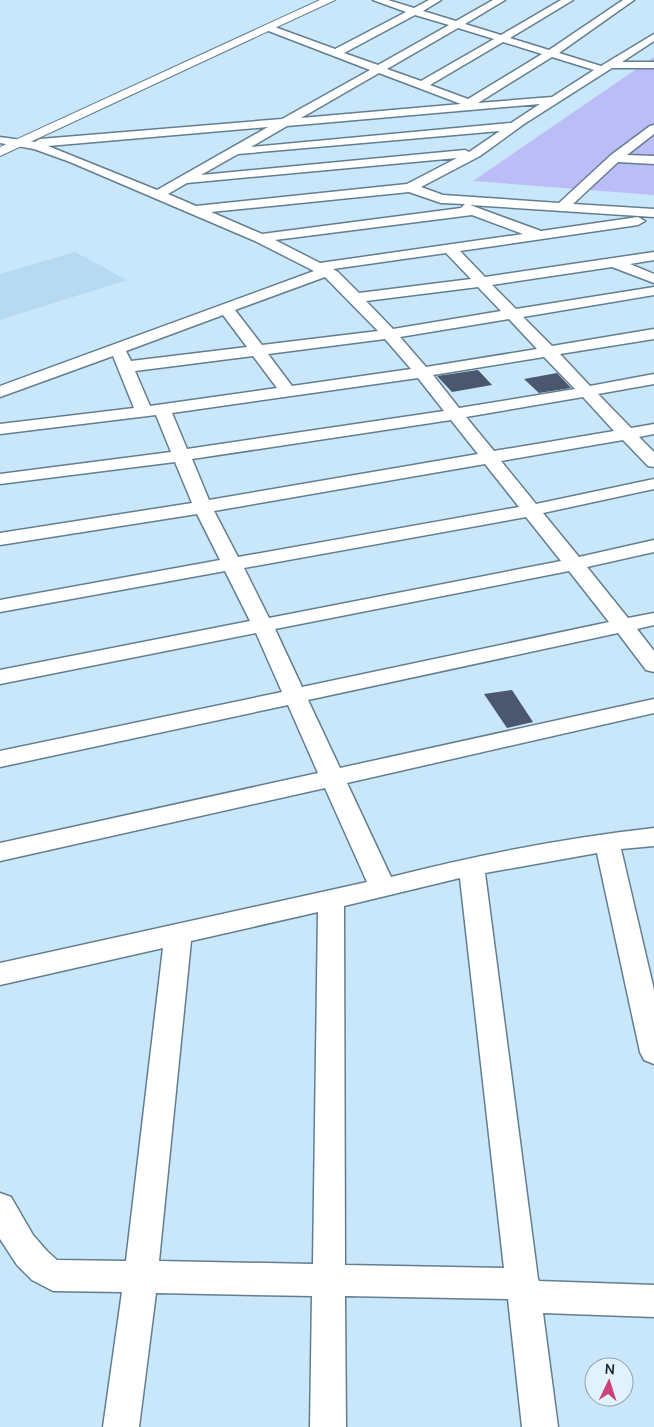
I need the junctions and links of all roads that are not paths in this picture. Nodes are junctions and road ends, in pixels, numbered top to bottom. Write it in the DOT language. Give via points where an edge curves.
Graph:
graph roads {
  1 [pos="316,0"];
  2 [pos="329,0"];
  3 [pos="378,0"];
  4 [pos="436,0"];
  5 [pos="500,0"];
  6 [pos="568,0"];
  7 [pos="629,0"];
  8 [pos="414,11"];
  9 [pos="456,24"];
  10 [pos="269,28"];
  11 [pos="654,37"];
  12 [pos="503,39"];
  13 [pos="335,52"];
  14 [pos="550,54"];
  15 [pos="654,65"];
  16 [pos="608,68"];
  17 [pos="380,69"];
  18 [pos="422,85"];
  19 [pos="433,89"];
  20 [pos="556,100"];
  21 [pos="473,104"];
  22 [pos="397,112"];
  23 [pos="288,122"];
  24 [pos="517,124"];
  25 [pos="654,128"];
  26 [pos="24,143"];
  27 [pos="1,144"];
  28 [pos="234,152"];
  29 [pos="476,153"];
  30 [pos="615,158"];
  31 [pos="654,160"];
  32 [pos="182,181"];
  33 [pos="410,188"];
  34 [pos="157,195"];
  35 [pos="441,199"];
  36 [pos="562,207"];
  37 [pos="192,210"];
  38 [pos="474,211"];
  39 [pos="654,213"];
  40 [pos="654,219"];
  41 [pos="541,236"];
  42 [pos="260,238"];
  43 [pos="450,249"];
  44 [pos="654,256"];
  45 [pos="613,262"];
  46 [pos="324,269"];
  47 [pos="654,279"];
  48 [pos="480,282"];
  49 [pos="654,291"];
  50 [pos="357,298"];
  51 [pos="226,308"];
  52 [pos="512,315"];
  53 [pos="390,334"];
  54 [pos="653,336"];
  55 [pos="117,348"];
  56 [pos="258,351"];
  57 [pos="547,351"];
  58 [pos="125,367"];
  59 [pos="423,372"];
  60 [pos="654,379"];
  61 [pos="0,392"];
  62 [pos="288,392"];
  63 [pos="586,392"];
  64 [pos="153,411"];
  65 [pos="457,415"];
  66 [pos="654,429"];
  67 [pos="0,430"];
  68 [pos="627,434"];
  69 [pos="182,456"];
  70 [pos="492,458"];
  71 [pos="654,462"];
  72 [pos="0,479"];
  73 [pos="654,484"];
  74 [pos="203,507"];
  75 [pos="532,510"];
  76 [pos="0,539"];
  77 [pos="654,546"];
  78 [pos="233,564"];
  79 [pos="575,564"];
  80 [pos="0,606"];
  81 [pos="654,619"];
  82 [pos="262,624"];
  83 [pos="624,627"];
  84 [pos="654,665"];
  85 [pos="0,677"];
  86 [pos="295,696"];
  87 [pos="654,706"];
  88 [pos="0,759"];
  89 [pos="333,778"];
  90 [pos="654,837"];
  91 [pos="607,842"];
  92 [pos="0,852"];
  93 [pos="471,866"];
  94 [pos="383,888"];
  95 [pos="331,899"];
  96 [pos="178,934"];
  97 [pos="0,974"];
  98 [pos="654,1052"];
  99 [pos="0,1208"];
  100 [pos="141,1277"];
  101 [pos="329,1280"];
  102 [pos="525,1290"];
  103 [pos="654,1301"];
  104 [pos="121,1427"];
  105 [pos="328,1427"];
  106 [pos="540,1427"];
  1 -- 27 [label="street"];
  2 -- 10 [label="street"];
  3 -- 8 [label="street"];
  4 -- 8 [label="street"];
  5 -- 9 [label="street"];
  6 -- 12 [label="street"];
  7 -- 14 [label="street"];
  8 -- 9 [label="street"];
  8 -- 13 [label="street"];
  9 -- 12 [label="street"];
  9 -- 17 [label="street"];
  10 -- 13 [label="street"];
  10 -- 26 [label="street"];
  11 -- 16 [label="street"];
  12 -- 14 [label="street"];
  12 -- 18 [label="street"];
  13 -- 17 [label="street"];
  14 -- 16 [label="street"];
  14 -- 21 [label="street"];
  15 -- 16 [label="street"];
  16 -- 20 [label="street"];
  17 -- 18 [label="street"];
  17 -- 23 [label="street"];
  18 -- 19 [label="street"];
  19 -- 21 [label="street"];
  19 -- 22 [label="street"];
  20 -- 21 [label="street"];
  20 -- 24 [label="street"];
  21 -- 22 [label="street"];
  21 -- 24 [label="street"];
  22 -- 23 [label="street"];
  23 -- 26 [label="street"];
  23 -- 28 [label="street"];
  24 -- 28 [label="street"];
  24 -- 29 [label="street"];
  25 -- 30 [label="street"];
  26 -- 27 [label="street"];
  26 -- 34 [label="street" via="74,159"];
  28 -- 32 [label="street"];
  29 -- 32 [label="street"];
  29 -- 33 [label="street"];
  30 -- 31 [label="street"];
  30 -- 36 [label="street"];
  32 -- 34 [label="street"];
  33 -- 35 [label="street"];
  33 -- 37 [label="street"];
  34 -- 37 [label="street"];
  35 -- 36 [label="street"];
  35 -- 38 [label="street"];
  36 -- 39 [label="street"];
  37 -- 42 [label="street"];
  38 -- 41 [label="street"];
  38 -- 42 [label="street"];
  40 -- 41 [label="street"];
  41 -- 43 [label="street"];
  42 -- 46 [label="street"];
  43 -- 46 [label="street"];
  43 -- 48 [label="street"];
  44 -- 45 [label="street"];
  45 -- 47 [label="street"];
  45 -- 48 [label="street"];
  46 -- 50 [label="street"];
  46 -- 51 [label="street"];
  48 -- 50 [label="street"];
  48 -- 52 [label="street"];
  49 -- 52 [label="street"];
  50 -- 53 [label="street"];
  51 -- 55 [label="street"];
  51 -- 56 [label="street"];
  52 -- 53 [label="street"];
  52 -- 57 [label="street"];
  53 -- 56 [label="street"];
  53 -- 59 [label="street"];
  54 -- 57 [label="street"];
  55 -- 58 [label="street"];
  55 -- 61 [label="street"];
  56 -- 58 [label="street"];
  56 -- 62 [label="street"];
  57 -- 59 [label="street"];
  57 -- 63 [label="street"];
  58 -- 64 [label="street"];
  59 -- 62 [label="street"];
  59 -- 65 [label="street"];
  60 -- 63 [label="street"];
  62 -- 64 [label="street"];
  63 -- 65 [label="street"];
  63 -- 68 [label="street"];
  64 -- 67 [label="street"];
  64 -- 69 [label="street"];
  65 -- 69 [label="street"];
  65 -- 70 [label="street"];
  66 -- 68 [label="street"];
  68 -- 70 [label="street"];
  68 -- 71 [label="street"];
  69 -- 72 [label="street"];
  69 -- 74 [label="street"];
  70 -- 74 [label="street"];
  70 -- 75 [label="street"];
  73 -- 75 [label="street"];
  74 -- 76 [label="street"];
  74 -- 78 [label="street"];
  75 -- 78 [label="street"];
  75 -- 79 [label="street"];
  77 -- 79 [label="street"];
  78 -- 80 [label="street"];
  78 -- 82 [label="street"];
  79 -- 82 [label="street"];
  79 -- 83 [label="street"];
  81 -- 83 [label="street"];
  82 -- 85 [label="street"];
  82 -- 86 [label="street"];
  83 -- 84 [label="street"];
  83 -- 86 [label="street"];
  86 -- 88 [label="street"];
  86 -- 89 [label="street"];
  87 -- 89 [label="street"];
  89 -- 92 [label="street"];
  89 -- 94 [label="street"];
  90 -- 91 [label="street"];
  91 -- 93 [label="street"];
  91 -- 98 [label="street"];
  93 -- 94 [label="street"];
  93 -- 102 [label="street"];
  94 -- 95 [label="street"];
  95 -- 96 [label="street"];
  95 -- 101 [label="street"];
  96 -- 97 [label="street"];
  96 -- 100 [label="street"];
  99 -- 100 [label="street" via="25,1253 52,1275"];
  100 -- 101 [label="street"];
  100 -- 104 [label="street"];
  101 -- 102 [label="street"];
  101 -- 105 [label="street"];
  102 -- 103 [label="street"];
  102 -- 106 [label="street"];
}
